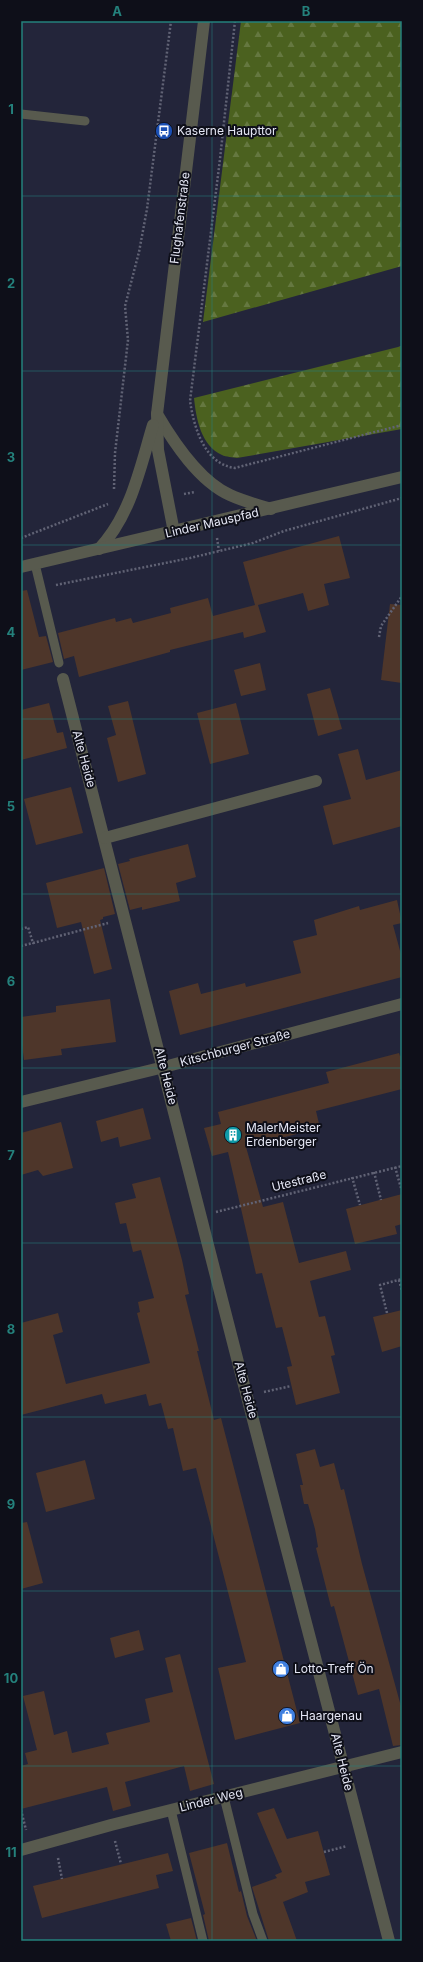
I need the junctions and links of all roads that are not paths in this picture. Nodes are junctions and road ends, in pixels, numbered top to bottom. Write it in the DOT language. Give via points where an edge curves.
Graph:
graph roads {
  1 [pos="204,21"];
  2 [pos="21,114"];
  3 [pos="85,121"];
  4 [pos="157,414"];
  5 [pos="402,477"];
  6 [pos="271,509"];
  7 [pos="174,532"];
  8 [pos="99,549"];
  9 [pos="35,564"];
  10 [pos="21,567"];
  11 [pos="59,663"];
  12 [pos="63,679"];
  13 [pos="316,781"];
  14 [pos="106,838"];
  15 [pos="402,1004"];
  16 [pos="164,1068"];
  17 [pos="21,1102"];
  18 [pos="402,1752"];
  19 [pos="344,1767"];
  20 [pos="224,1797"];
  21 [pos="171,1810"];
  22 [pos="21,1850"];
  23 [pos="203,1941"];
  24 [pos="263,1941"];
  25 [pos="389,1941"];
  1 -- 4 [label="street, Flughafenstraße"];
  2 -- 3 [label="lane"];
  4 -- 6 [label="street" via="186,457 216,487 230,495"];
  4 -- 7 [label="street, Flughafenstraße" via="158,450"];
  4 -- 8 [label="street, Flughafenstraße" via="129,503 114,530"];
  5 -- 6 [label="street, Linder Mauspfad"];
  6 -- 7 [label="street, Linder Mauspfad"];
  7 -- 8 [label="street, Linder Mauspfad"];
  8 -- 9 [label="street, Linder Mauspfad"];
  9 -- 10 [label="street, Linder Mauspfad"];
  9 -- 11 [label="lane"];
  12 -- 14 [label="street, Alte Heide"];
  13 -- 14 [label="street"];
  14 -- 16 [label="street, Alte Heide"];
  15 -- 16 [label="street, Kitschburger Straße"];
  16 -- 17 [label="street, Kitschburger Straße"];
  16 -- 19 [label="street, Alte Heide"];
  18 -- 19 [label="street, Linder Weg"];
  19 -- 20 [label="street, Linder Weg"];
  19 -- 25 [label="street, Alte Heide"];
  20 -- 21 [label="street, Linder Weg"];
  20 -- 24 [label="lane" via="253,1914"];
  21 -- 22 [label="street, Linder Weg"];
  21 -- 23 [label="lane"];
}
